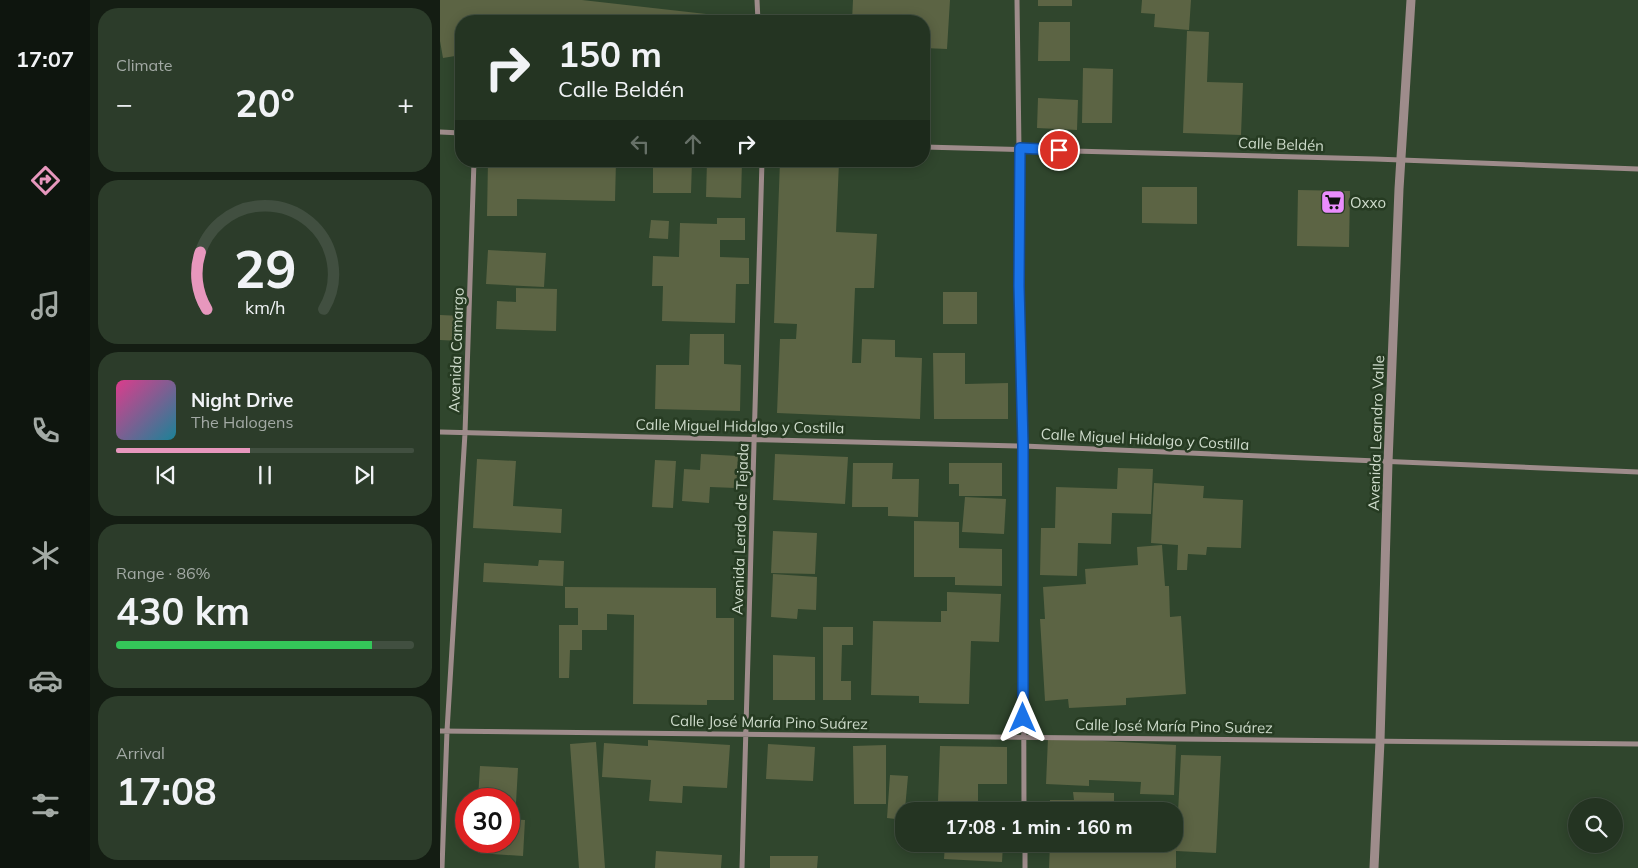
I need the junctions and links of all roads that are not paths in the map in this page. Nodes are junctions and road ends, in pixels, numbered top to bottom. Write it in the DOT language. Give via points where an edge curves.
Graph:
graph roads {
  1 [pos="758,0"];
  2 [pos="1017,0"];
  3 [pos="1412,0"];
  4 [pos="758,15"];
  5 [pos="440,132"];
  6 [pos="455,133"];
  7 [pos="930,147"];
  8 [pos="1020,148"];
  9 [pos="1400,160"];
  10 [pos="474,167"];
  11 [pos="762,167"];
  12 [pos="1638,169"];
  13 [pos="440,432"];
  14 [pos="465,433"];
  15 [pos="755,439"];
  16 [pos="1023,446"];
  17 [pos="1388,462"];
  18 [pos="1638,472"];
  19 [pos="440,731"];
  20 [pos="448,731"];
  21 [pos="747,734"];
  22 [pos="1023,737"];
  23 [pos="1380,741"];
  24 [pos="1638,744"];
  25 [pos="1024,802"];
  26 [pos="1025,852"];
  27 [pos="442,868"];
  28 [pos="742,868"];
  29 [pos="1025,868"];
  30 [pos="1374,868"];
  1 -- 4 [label="street"];
  2 -- 8 [label="street"];
  3 -- 9 [label="street, Avenida Leandro Valle"];
  5 -- 6 [label="street"];
  7 -- 8 [label="street, Calle Beldén"];
  8 -- 9 [label="street, Calle Beldén"];
  8 -- 16 [label="street"];
  9 -- 12 [label="street, Calle Beldén"];
  9 -- 17 [label="street, Avenida Leandro Valle"];
  10 -- 14 [label="street, Avenida Camargo"];
  11 -- 15 [label="street, Avenida Lerdo de Tejada"];
  13 -- 14 [label="street, Calle Miguel Hidalgo y Costilla"];
  14 -- 15 [label="street, Calle Miguel Hidalgo y Costilla"];
  14 -- 20 [label="street, Avenida Camargo"];
  15 -- 16 [label="street, Calle Miguel Hidalgo y Costilla"];
  15 -- 21 [label="street, Avenida Lerdo de Tejada"];
  16 -- 17 [label="street, Calle Miguel Hidalgo y Costilla"];
  16 -- 22 [label="street"];
  17 -- 18 [label="street, Calle Miguel Hidalgo y Costilla"];
  17 -- 23 [label="street, Avenida Leandro Valle"];
  19 -- 20 [label="street, Calle José María Pino Suárez"];
  20 -- 21 [label="street, Calle José María Pino Suárez"];
  20 -- 27 [label="street, Avenida Camargo"];
  21 -- 22 [label="street, Calle José María Pino Suárez"];
  21 -- 28 [label="street, Avenida Lerdo de Tejada"];
  22 -- 23 [label="street, Calle José María Pino Suárez"];
  22 -- 25 [label="street"];
  23 -- 24 [label="street, Calle José María Pino Suárez"];
  23 -- 30 [label="street, Avenida Leandro Valle"];
  26 -- 29 [label="street"];
}
